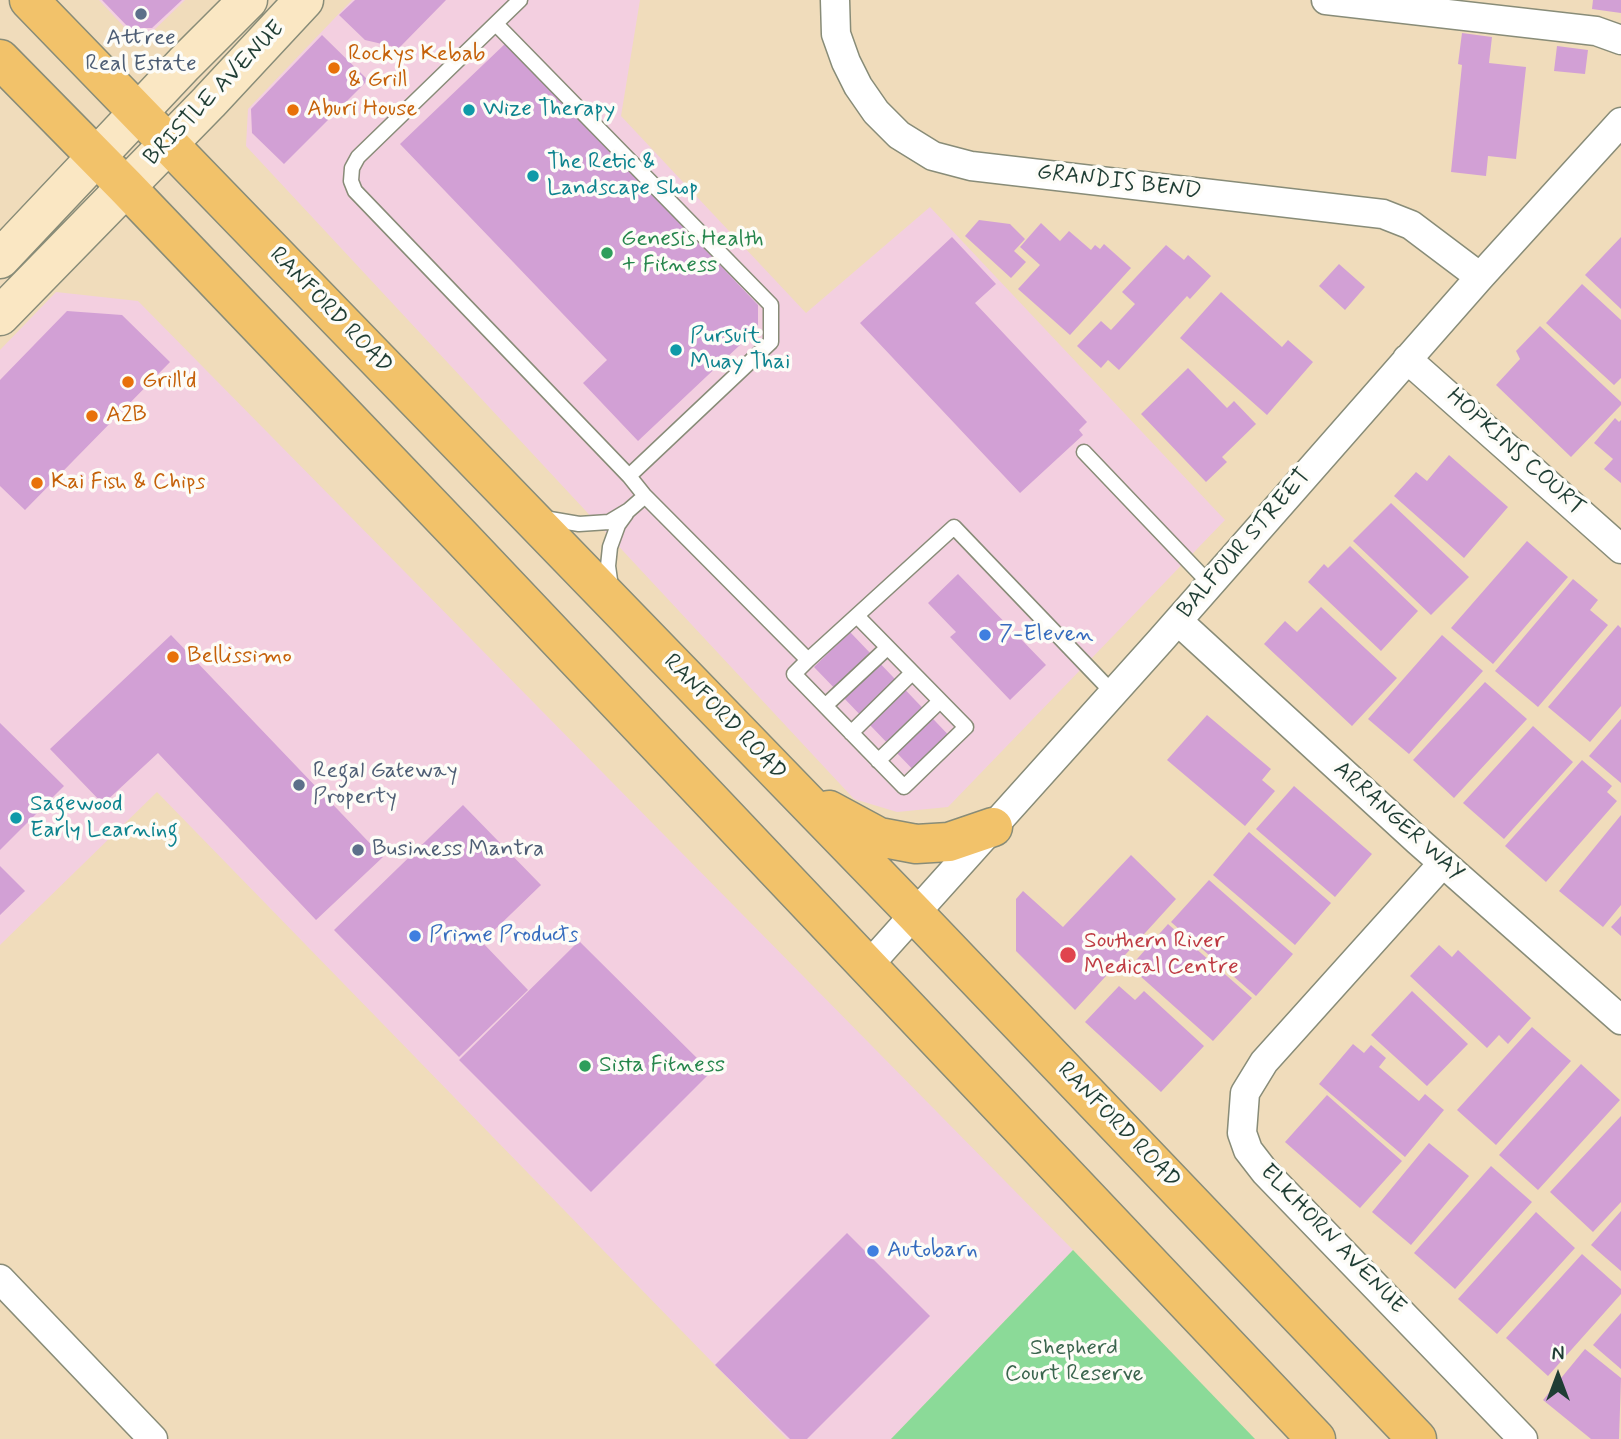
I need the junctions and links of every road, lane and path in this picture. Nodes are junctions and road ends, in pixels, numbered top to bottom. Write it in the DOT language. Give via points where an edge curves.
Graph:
graph roads {
  1 [pos="29,0"];
  2 [pos="304,0"];
  3 [pos="520,0"];
  4 [pos="835,0"];
  5 [pos="1326,0"];
  6 [pos="235,4"];
  7 [pos="496,24"];
  8 [pos="1621,40"];
  9 [pos="0,60"];
  10 [pos="138,114"];
  11 [pos="1621,122"];
  12 [pos="167,144"];
  13 [pos="97,158"];
  14 [pos="126,187"];
  15 [pos="0,259"];
  16 [pos="1480,277"];
  17 [pos="0,316"];
  18 [pos="1408,359"];
  19 [pos="1084,452"];
  20 [pos="629,476"];
  21 [pos="645,496"];
  22 [pos="520,508"];
  23 [pos="629,510"];
  24 [pos="1621,549"];
  25 [pos="1209,583"];
  26 [pos="620,611"];
  27 [pos="857,616"];
  28 [pos="1178,621"];
  29 [pos="887,648"];
  30 [pos="808,660"];
  31 [pos="912,673"];
  32 [pos="1113,693"];
  33 [pos="940,701"];
  34 [pos="825,706"];
  35 [pos="851,733"];
  36 [pos="878,761"];
  37 [pos="796,792"];
  38 [pos="993,827"];
  39 [pos="1443,863"];
  40 [pos="915,914"];
  41 [pos="868,966"];
  42 [pos="1621,1020"];
  43 [pos="0,1279"];
  44 [pos="153,1439"];
  45 [pos="1316,1439"];
  46 [pos="1417,1439"];
  47 [pos="1523,1439"];
  1 -- 10 [label="main road, RANFORD ROAD"];
  2 -- 12 [label="street, BRISTLE AVENUE"];
  3 -- 7 [label="lane"];
  4 -- 16 [label="street, GRANDIS BEND" via="836,34 858,86 899,135 933,156 971,166 1383,214 1411,225"];
  5 -- 8 [label="street" via="1596,31"];
  6 -- 10 [label="street, BRISTLE AVENUE"];
  7 -- 20 [label="lane" via="358,157 351,181 355,191"];
  7 -- 20 [label="lane" via="772,305 771,342"];
  9 -- 13 [label="main road"];
  10 -- 12 [label="main road, RANFORD ROAD"];
  10 -- 13 [label="street, BRISTLE AVENUE"];
  11 -- 16 [label="street, BALFOUR STREET"];
  12 -- 14 [label="street, BRISTLE AVENUE"];
  12 -- 22 [label="main road, RANFORD ROAD"];
  13 -- 14 [label="main road"];
  13 -- 15 [label="street, BRISTLE AVENUE"];
  14 -- 17 [label="street, BRISTLE AVENUE"];
  14 -- 41 [label="main road"];
  16 -- 18 [label="street, BALFOUR STREET"];
  18 -- 24 [label="street, HOPKINS COURT"];
  18 -- 25 [label="street, BALFOUR STREET"];
  19 -- 25 [label="lane"];
  20 -- 21 [label="lane"];
  21 -- 23 [label="lane"];
  21 -- 30 [label="lane"];
  22 -- 23 [label="lane" via="549,521 579,524 609,522"];
  22 -- 26 [label="main road, RANFORD ROAD"];
  23 -- 26 [label="lane" via="618,525 608,566"];
  25 -- 28 [label="street, BALFOUR STREET"];
  26 -- 37 [label="main road, RANFORD ROAD"];
  27 -- 29 [label="lane"];
  27 -- 30 [label="lane"];
  27 -- 32 [label="lane" via="954,527"];
  28 -- 32 [label="street, BALFOUR STREET"];
  28 -- 39 [label="street, ARRANGER WAY"];
  29 -- 31 [label="lane"];
  29 -- 34 [label="lane"];
  30 -- 34 [label="lane" via="794,674"];
  31 -- 33 [label="lane"];
  31 -- 35 [label="lane"];
  32 -- 38 [label="street, BALFOUR STREET"];
  33 -- 36 [label="lane"];
  33 -- 36 [label="lane" via="966,727 957,736 904,787"];
  34 -- 35 [label="lane"];
  35 -- 36 [label="lane"];
  37 -- 38 [label="main road" via="879,837 916,844 949,842"];
  37 -- 40 [label="main road, RANFORD ROAD"];
  38 -- 40 [label="street, BALFOUR STREET"];
  39 -- 42 [label="street, ARRANGER WAY"];
  39 -- 47 [label="street, ELKHORN AVENUE" via="1264,1062 1245,1093 1242,1133 1265,1172"];
  40 -- 41 [label="street, BALFOUR STREET"];
  40 -- 46 [label="main road, RANFORD ROAD"];
  41 -- 45 [label="main road"];
  43 -- 44 [label="street"];
}
